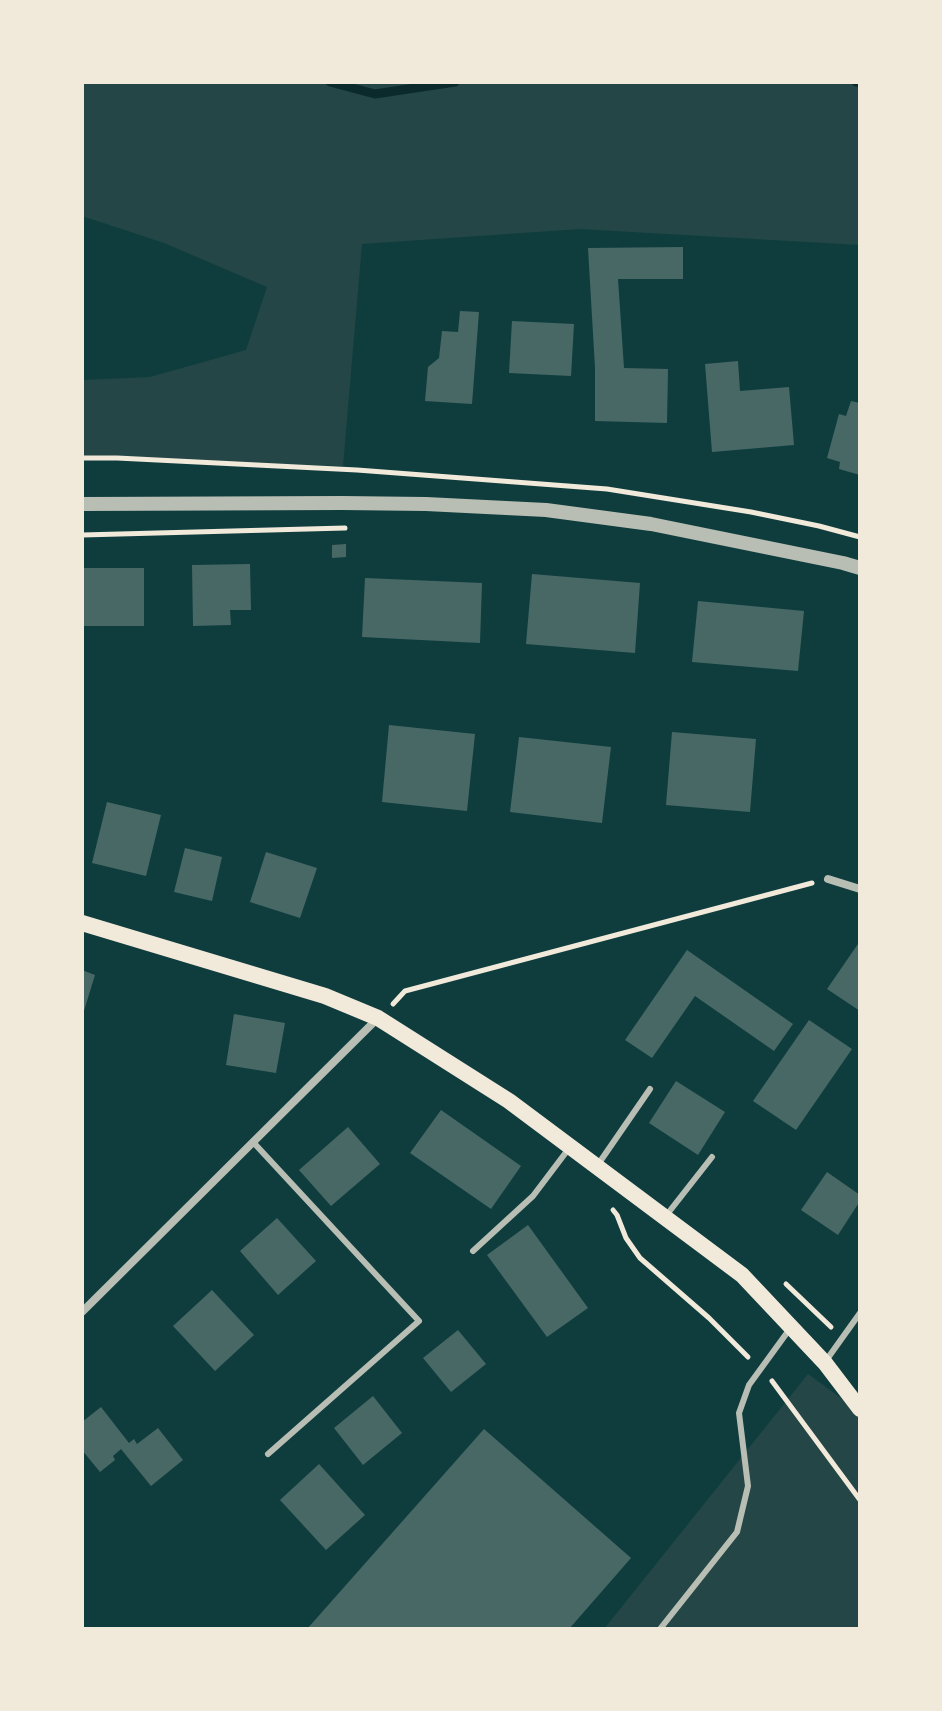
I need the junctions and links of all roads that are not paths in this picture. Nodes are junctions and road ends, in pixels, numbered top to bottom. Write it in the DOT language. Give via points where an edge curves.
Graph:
graph roads {
  1 [pos="82,504"];
  2 [pos="860,568"];
  3 [pos="828,879"];
  4 [pos="860,889"];
  5 [pos="82,923"];
  6 [pos="378,1018"];
  7 [pos="650,1089"];
  8 [pos="253,1142"];
  9 [pos="570,1147"];
  10 [pos="712,1157"];
  11 [pos="597,1166"];
  12 [pos="665,1217"];
  13 [pos="473,1251"];
  14 [pos="82,1312"];
  15 [pos="860,1313"];
  16 [pos="791,1327"];
  17 [pos="825,1363"];
  18 [pos="860,1409"];
  19 [pos="268,1454"];
  20 [pos="660,1629"];
  1 -- 2 [label="street" via="364,503 546,510 651,524"];
  3 -- 4 [label="street"];
  5 -- 6 [label="main road" via="325,996"];
  6 -- 8 [label="street"];
  6 -- 9 [label="main road" via="509,1101"];
  7 -- 11 [label="lane"];
  8 -- 14 [label="street"];
  8 -- 19 [label="lane" via="419,1321"];
  9 -- 11 [label="main road"];
  9 -- 13 [label="lane" via="533,1196"];
  10 -- 12 [label="lane"];
  11 -- 12 [label="main road"];
  12 -- 16 [label="main road" via="742,1275"];
  15 -- 17 [label="lane"];
  16 -- 17 [label="main road"];
  16 -- 20 [label="lane" via="749,1385 739,1413 748,1486 737,1532"];
  17 -- 18 [label="main road"];
}
